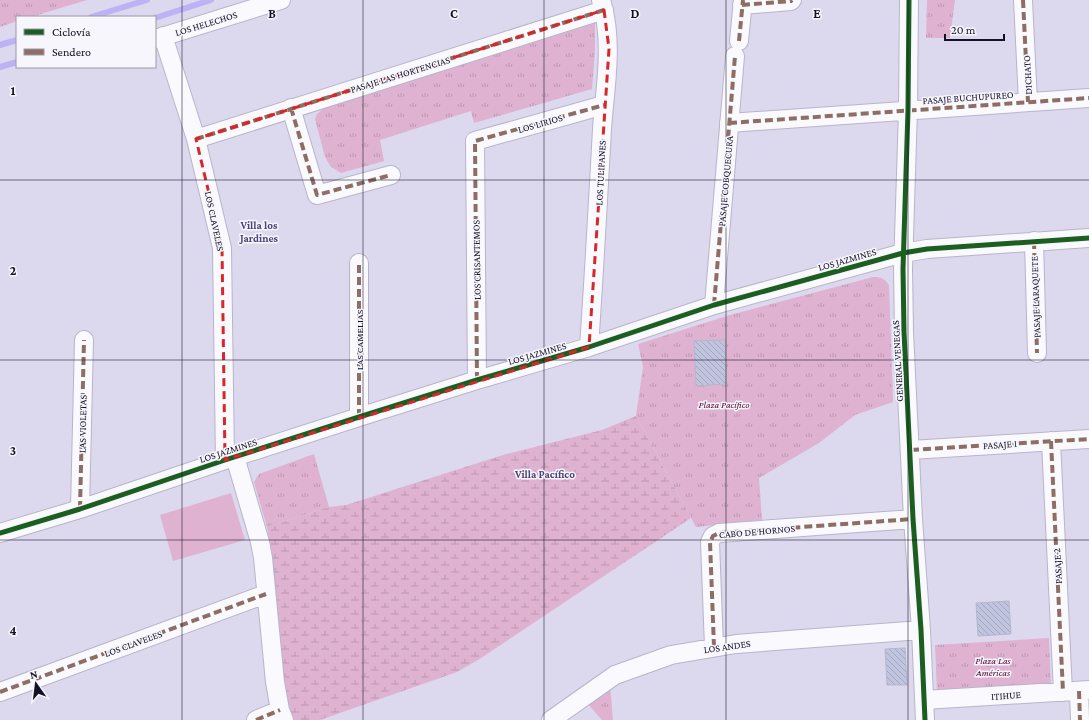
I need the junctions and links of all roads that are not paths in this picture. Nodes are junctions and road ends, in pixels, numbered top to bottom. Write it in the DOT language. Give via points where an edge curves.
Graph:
graph roads {
  1 [pos="281,0"];
  2 [pos="792,0"];
  3 [pos="909,0"];
  4 [pos="1023,0"];
  5 [pos="743,3"];
  6 [pos="603,5"];
  7 [pos="159,37"];
  8 [pos="1089,98"];
  9 [pos="1028,102"];
  10 [pos="604,105"];
  11 [pos="291,108"];
  12 [pos="908,110"];
  13 [pos="729,123"];
  14 [pos="196,139"];
  15 [pos="475,141"];
  16 [pos="391,175"];
  17 [pos="1089,238"];
  18 [pos="1034,241"];
  19 [pos="903,253"];
  20 [pos="359,263"];
  21 [pos="714,305"];
  22 [pos="84,340"];
  23 [pos="589,347"];
  24 [pos="1037,353"];
  25 [pos="477,380"];
  26 [pos="359,418"];
  27 [pos="1089,439"];
  28 [pos="1051,441"];
  29 [pos="911,450"];
  30 [pos="230,458"];
  31 [pos="80,509"];
  32 [pos="913,519"];
  33 [pos="0,533"];
  34 [pos="266,594"];
  35 [pos="921,630"];
  36 [pos="714,647"];
  37 [pos="1077,691"];
  38 [pos="0,692"];
  39 [pos="924,700"];
  40 [pos="282,715"];
  41 [pos="256,720"];
  42 [pos="551,720"];
  43 [pos="925,720"];
  44 [pos="1080,720"];
  1 -- 7 [label="street, LOS HELECHOS"];
  2 -- 5 [label="street"];
  3 -- 12 [label="street, GENERAL VENEGAS"];
  4 -- 9 [label="street, DICHATO"];
  5 -- 13 [label="street, PASAJE COBQUECURA"];
  6 -- 10 [label="street, LOS TULIPANES" via="609,49"];
  6 -- 11 [label="street, PASAJE LAS HORTENCIAS"];
  7 -- 14 [label="street, LOS CLAVELES"];
  8 -- 9 [label="street, PASAJE BUCHUPUREO"];
  9 -- 12 [label="street, PASAJE BUCHUPUREO"];
  10 -- 15 [label="street, LOS LIRIOS"];
  10 -- 23 [label="street, LOS TULIPANES"];
  11 -- 14 [label="street, PASAJE LAS HORTENCIAS"];
  11 -- 16 [label="street" via="317,195"];
  12 -- 13 [label="street, PASAJE BUCHUPUREO"];
  12 -- 19 [label="street, GENERAL VENEGAS"];
  13 -- 21 [label="street, PASAJE COBQUECURA"];
  14 -- 30 [label="street, LOS CLAVELES" via="222,248"];
  15 -- 25 [label="street, LOS CRISANTEMOS"];
  17 -- 18 [label="street, LOS JAZMINES"];
  18 -- 19 [label="street, LOS JAZMINES"];
  18 -- 24 [label="street, PASAJE LARAQUETE"];
  19 -- 21 [label="street, LOS JAZMINES"];
  19 -- 29 [label="street, GENERAL VENEGAS" via="904,332"];
  20 -- 26 [label="street, LAS CAMELIAS"];
  21 -- 23 [label="street, LOS JAZMINES"];
  22 -- 31 [label="street, LAS VIOLETAS"];
  23 -- 25 [label="street, LOS JAZMINES"];
  25 -- 26 [label="street, LOS JAZMINES"];
  26 -- 30 [label="street, LOS JAZMINES"];
  27 -- 28 [label="street, PASAJE 1"];
  28 -- 29 [label="street, PASAJE 1"];
  28 -- 37 [label="street, PASAJE 2"];
  29 -- 32 [label="street, GENERAL VENEGAS"];
  30 -- 31 [label="street, LOS JAZMINES"];
  30 -- 34 [label="street, LOS CLAVELES" via="260,542"];
  31 -- 33 [label="street, LOS JAZMINES"];
  32 -- 35 [label="street, GENERAL VENEGAS"];
  32 -- 36 [label="street, CABO DE HORNOS" via="719,533 713,536 710,542"];
  34 -- 38 [label="street, LOS CLAVELES"];
  34 -- 40 [label="street, LOS CLAVELES" via="275,682"];
  35 -- 36 [label="street, LOS ANDES"];
  35 -- 39 [label="street, GENERAL VENEGAS"];
  36 -- 42 [label="street, LOS ANDES" via="671,655 616,675"];
  37 -- 39 [label="street, ITIHUE"];
  37 -- 44 [label="street, PASAJE 2"];
  39 -- 43 [label="street, GENERAL VENEGAS"];
  40 -- 41 [label="street, LOS CLAVELES"];
}
